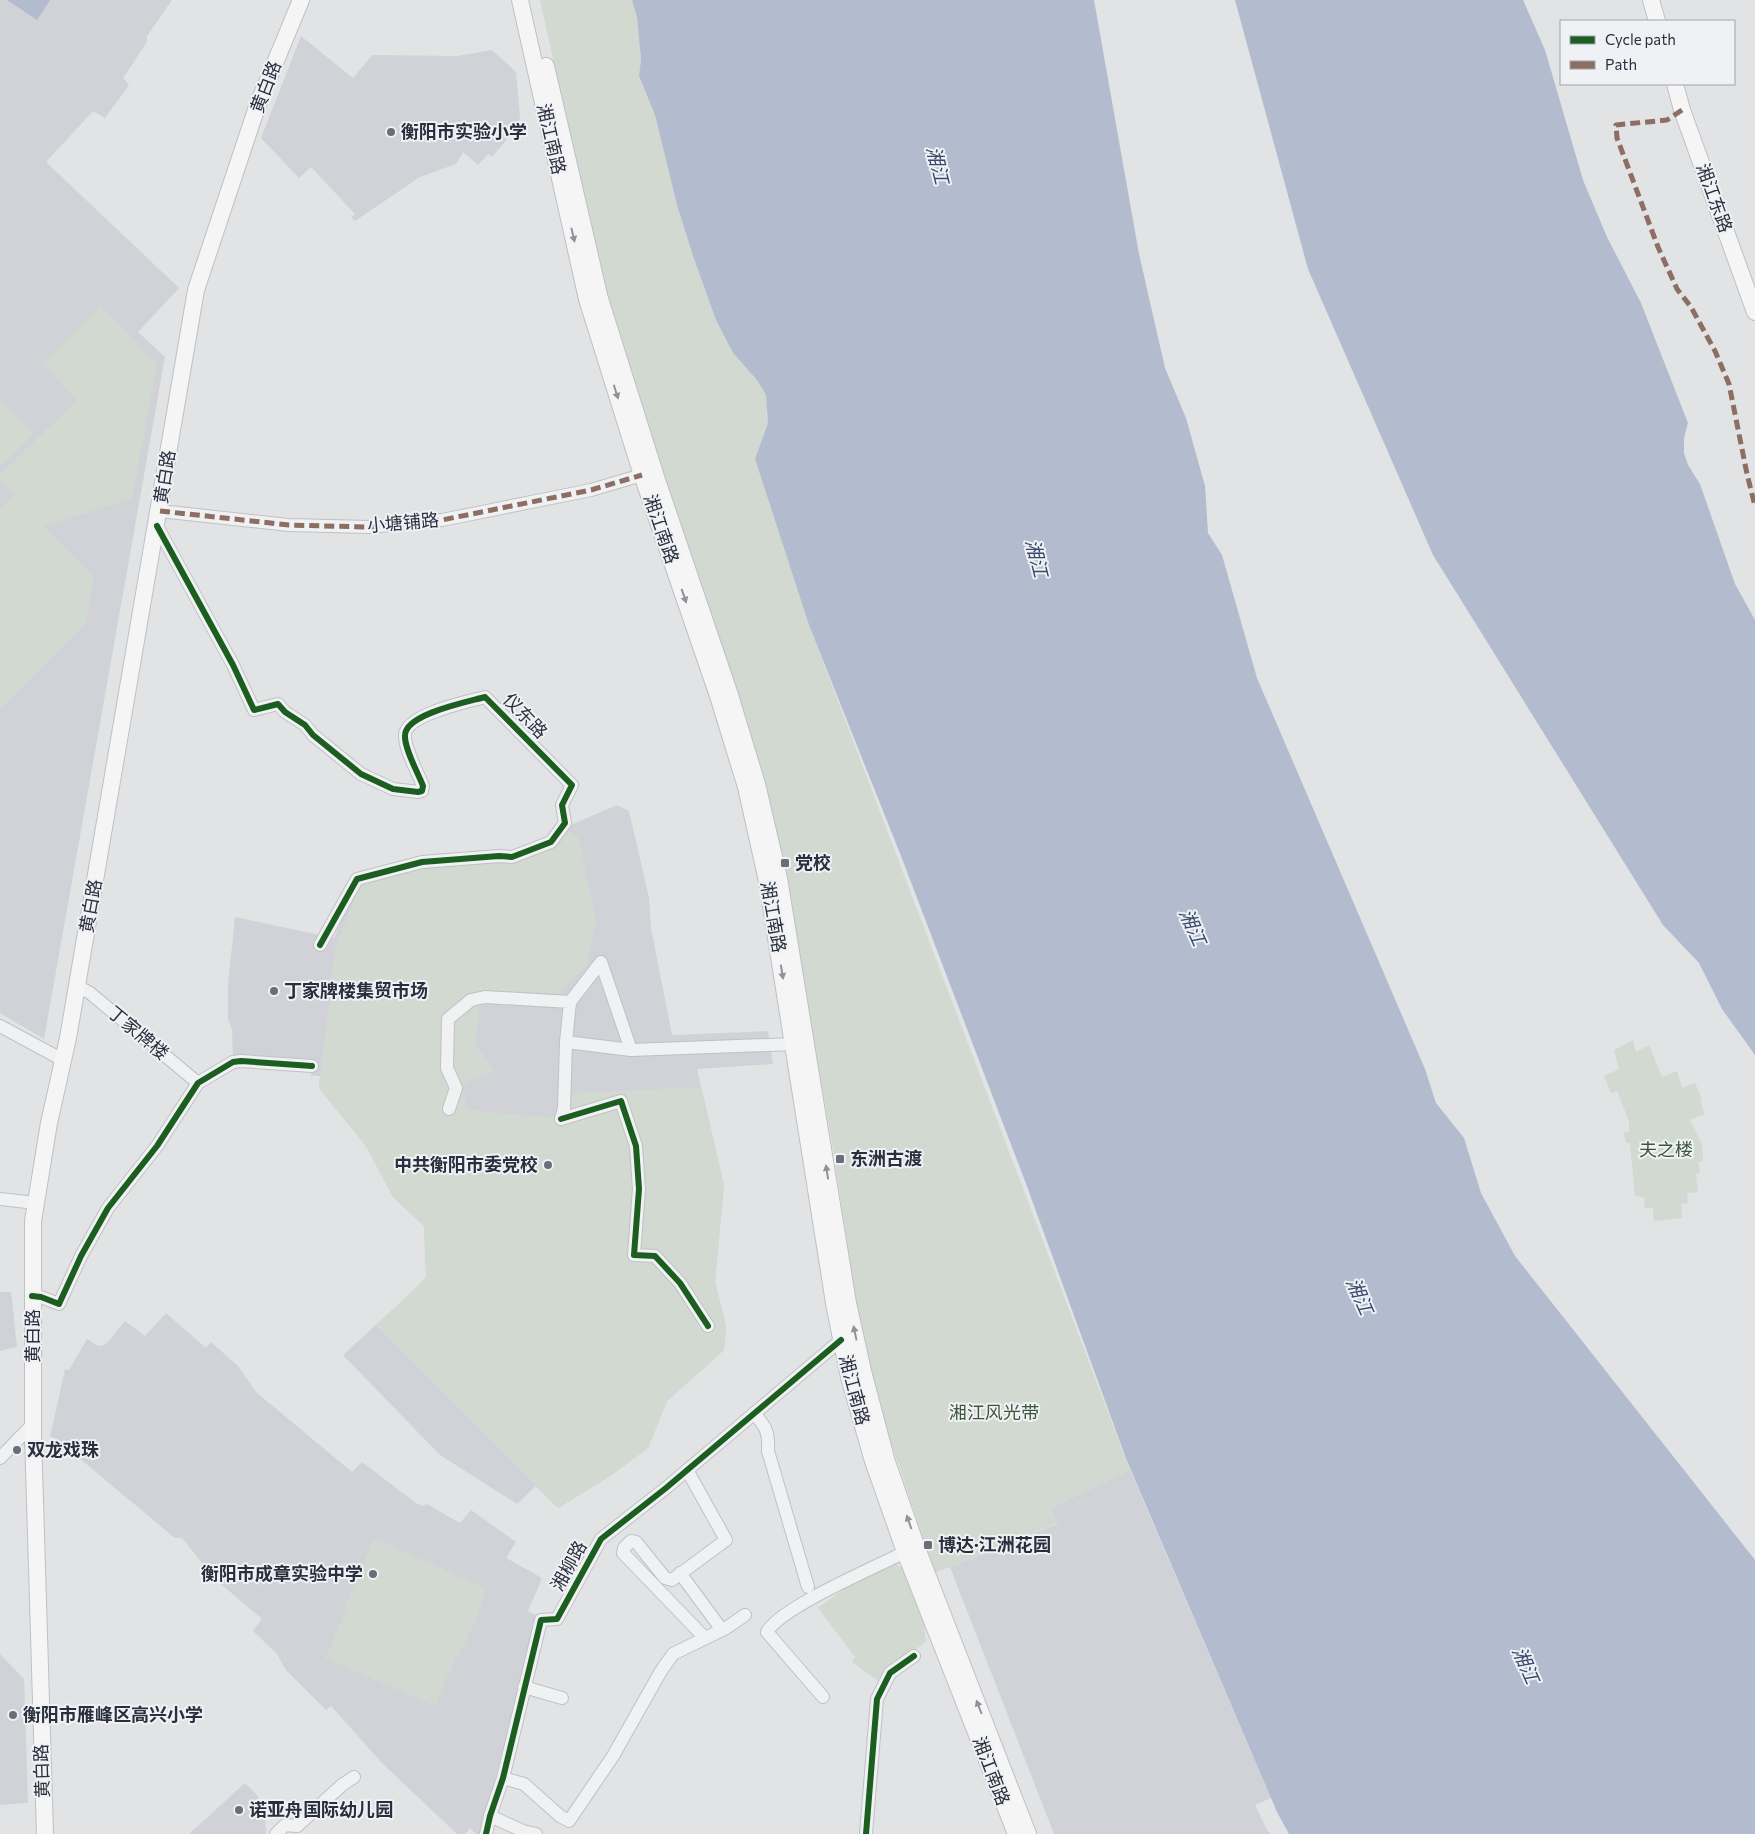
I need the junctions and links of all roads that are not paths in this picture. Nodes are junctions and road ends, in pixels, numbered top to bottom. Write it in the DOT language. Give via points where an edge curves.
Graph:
graph roads {
  1 [pos="301,0"];
  2 [pos="520,0"];
  3 [pos="532,0"];
  4 [pos="1651,0"];
  5 [pos="1662,0"];
  6 [pos="1657,20"];
  7 [pos="1668,20"];
  8 [pos="1675,85"];
  9 [pos="1685,85"];
  10 [pos="1755,279"];
  11 [pos="1755,312"];
  12 [pos="642,475"];
  13 [pos="158,518"];
  14 [pos="320,945"];
  15 [pos="77,986"];
  16 [pos="570,1002"];
  17 [pos="0,1026"];
  18 [pos="566,1042"];
  19 [pos="794,1044"];
  20 [pos="631,1050"];
  21 [pos="63,1060"];
  22 [pos="312,1066"];
  23 [pos="198,1082"];
  24 [pos="449,1109"];
  25 [pos="0,1199"];
  26 [pos="36,1203"];
  27 [pos="32,1296"];
  28 [pos="708,1326"];
  29 [pos="841,1340"];
  30 [pos="754,1413"];
  31 [pos="33,1424"];
  32 [pos="0,1458"];
  33 [pos="690,1467"];
  34 [pos="905,1552"];
  35 [pos="680,1573"];
  36 [pos="808,1587"];
  37 [pos="745,1615"];
  38 [pos="722,1630"];
  39 [pos="705,1638"];
  40 [pos="914,1656"];
  41 [pos="524,1687"];
  42 [pos="823,1697"];
  43 [pos="562,1698"];
  44 [pos="354,1777"];
  45 [pos="503,1778"];
  46 [pos="490,1816"];
  47 [pos="45,1834"];
  48 [pos="276,1834"];
  49 [pos="486,1834"];
  50 [pos="536,1834"];
  51 [pos="866,1834"];
  52 [pos="1016,1834"];
  53 [pos="1028,1834"];
  1 -- 13 [label="main road, 黄白路" via="258,104 196,290"];
  2 -- 12 [label="main road, 湘江南路, one-way" via="587,299"];
  53 -- 3 [label="main road, 湘江南路, one-way" via="918,1551 887,1462 848,1303 779,878 757,784 600,299"];
  4 -- 6 [label="main road"];
  5 -- 7 [label="main road"];
  8 -- 11 [label="main road, 湘江东路"];
  9 -- 10 [label="main road, 湘江东路"];
  12 -- 13 [label="street, 小塘铺路" via="591,490 442,520 369,527"];
  12 -- 19 [label="main road, 湘江南路, one-way" via="746,787 767,881"];
  13 -- 14 [label="street, 仪东路" via="254,710 278,704 360,774 393,789 418,792 424,786 407,746 405,734 409,725 420,717 485,697 572,785 562,805 565,823 551,842 512,857 422,862 357,879"];
  13 -- 15 [label="main road, 黄白路"];
  15 -- 21 [label="main road, 黄白路"];
  15 -- 23 [label="street, 丁家牌楼" via="90,993"];
  16 -- 18 [label="street"];
  16 -- 20 [label="street" via="601,962"];
  16 -- 24 [label="street" via="486,997 471,1000 448,1019 447,1068 456,1088"];
  17 -- 21 [label="street"];
  18 -- 20 [label="street"];
  18 -- 28 [label="street" via="561,1119 621,1101 636,1146 639,1189 634,1256 655,1256 680,1283"];
  19 -- 20 [label="street"];
  19 -- 29 [label="main road, 湘江南路"];
  21 -- 26 [label="main road, 黄白路"];
  22 -- 23 [label="street" via="233,1062"];
  23 -- 27 [label="street" via="157,1146 108,1208 59,1304"];
  25 -- 26 [label="street"];
  26 -- 27 [label="main road, 黄白路"];
  27 -- 31 [label="main road, 黄白路"];
  29 -- 30 [label="street, 湘柳路"];
  29 -- 34 [label="main road, 湘江南路" via="873,1461"];
  30 -- 33 [label="street, 湘柳路"];
  30 -- 36 [label="street" via="766,1426 768,1451"];
  31 -- 32 [label="street"];
  31 -- 47 [label="main road, 黄白路"];
  33 -- 35 [label="street" via="726,1540"];
  33 -- 41 [label="street, 湘柳路" via="601,1539 557,1619 541,1620"];
  34 -- 42 [label="street" via="806,1602 772,1624 767,1632"];
  34 -- 52 [label="main road, 湘江南路"];
  35 -- 38 [label="street"];
  35 -- 39 [label="street" via="672,1580 665,1578 634,1541 623,1550"];
  37 -- 38 [label="street"];
  38 -- 39 [label="street"];
  39 -- 45 [label="street" via="673,1654 613,1756 569,1821 524,1784"];
  40 -- 51 [label="street" via="890,1673 877,1699"];
  41 -- 43 [label="street"];
  41 -- 45 [label="street, 湘柳路"];
  44 -- 48 [label="street" via="297,1826 285,1825"];
  45 -- 46 [label="street, 湘柳路"];
  46 -- 49 [label="street, 湘柳路"];
  46 -- 50 [label="street"];
}
